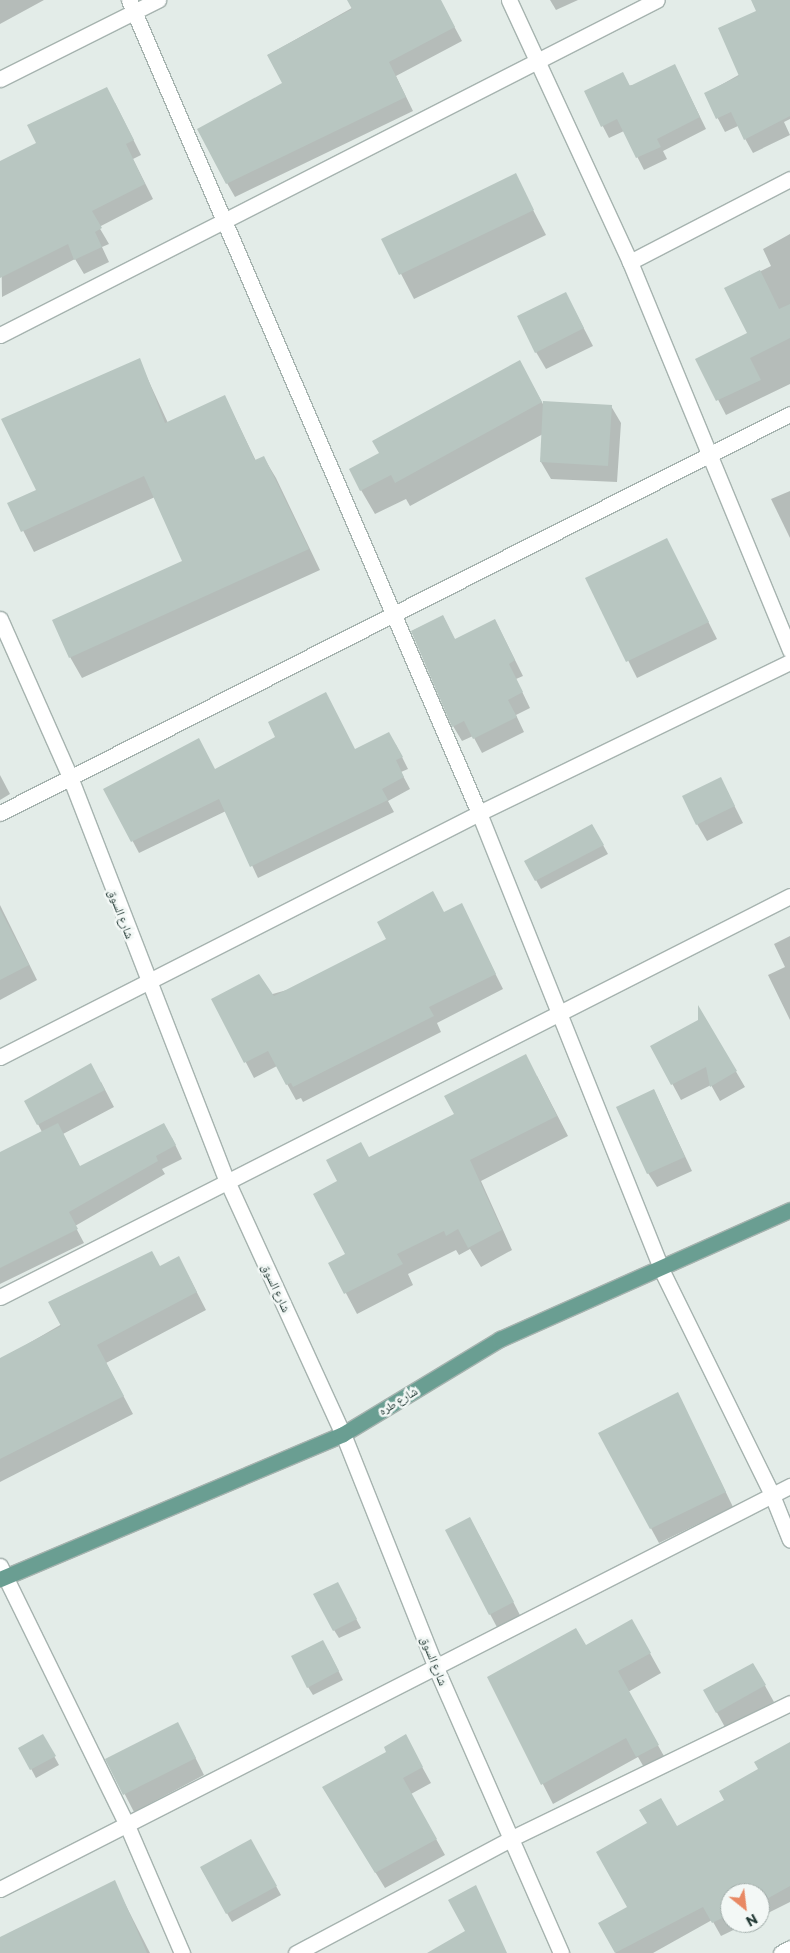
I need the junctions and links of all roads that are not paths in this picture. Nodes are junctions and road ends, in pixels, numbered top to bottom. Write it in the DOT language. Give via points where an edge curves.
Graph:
graph roads {
  1 [pos="158,0"];
  2 [pos="509,0"];
  3 [pos="657,0"];
  4 [pos="132,6"];
  5 [pos="536,61"];
  6 [pos="0,79"];
  7 [pos="790,179"];
  8 [pos="227,222"];
  9 [pos="630,262"];
  10 [pos="0,335"];
  11 [pos="790,414"];
  12 [pos="710,454"];
  13 [pos="393,617"];
  14 [pos="0,619"];
  15 [pos="790,650"];
  16 [pos="790,662"];
  17 [pos="70,777"];
  18 [pos="0,813"];
  19 [pos="479,813"];
  20 [pos="790,896"];
  21 [pos="147,983"];
  22 [pos="559,1014"];
  23 [pos="0,1056"];
  24 [pos="227,1181"];
  25 [pos="790,1210"];
  26 [pos="661,1269"];
  27 [pos="0,1297"];
  28 [pos="343,1434"];
  29 [pos="790,1486"];
  30 [pos="772,1495"];
  31 [pos="790,1540"];
  32 [pos="1,1574"];
  33 [pos="436,1668"];
  34 [pos="790,1703"];
  35 [pos="126,1823"];
  36 [pos="510,1838"];
  37 [pos="0,1889"];
  38 [pos="790,1948"];
  39 [pos="182,1953"];
  40 [pos="296,1953"];
  41 [pos="561,1953"];
  42 [pos="781,1953"];
  1 -- 4 [label="street"];
  2 -- 5 [label="street"];
  3 -- 5 [label="street"];
  4 -- 6 [label="street"];
  4 -- 8 [label="street"];
  5 -- 8 [label="street"];
  5 -- 9 [label="street"];
  7 -- 9 [label="street"];
  8 -- 10 [label="street"];
  8 -- 13 [label="street"];
  9 -- 12 [label="street"];
  11 -- 12 [label="street"];
  12 -- 13 [label="street"];
  12 -- 15 [label="street"];
  13 -- 17 [label="street"];
  13 -- 19 [label="street"];
  14 -- 17 [label="street, شارع السوق"];
  16 -- 19 [label="street"];
  17 -- 18 [label="street"];
  17 -- 21 [label="street, شارع السوق"];
  19 -- 21 [label="street"];
  19 -- 22 [label="street"];
  20 -- 22 [label="street"];
  21 -- 23 [label="street"];
  21 -- 24 [label="street, شارع السوق"];
  22 -- 24 [label="street"];
  22 -- 26 [label="street"];
  24 -- 27 [label="street"];
  24 -- 28 [label="street, شارع السوق"];
  25 -- 26 [label="main road, شارع طره"];
  26 -- 28 [label="main road, شارع طره" via="500,1339"];
  26 -- 30 [label="street"];
  28 -- 32 [label="main road, شارع طره"];
  28 -- 33 [label="street, شارع السوق"];
  29 -- 30 [label="street"];
  30 -- 31 [label="street"];
  30 -- 33 [label="street"];
  32 -- 35 [label="street"];
  33 -- 35 [label="street"];
  33 -- 36 [label="street, شارع السوق"];
  34 -- 36 [label="street"];
  35 -- 37 [label="street"];
  35 -- 39 [label="street"];
  36 -- 40 [label="street"];
  36 -- 41 [label="street, شارع السوق"];
  38 -- 42 [label="street"];
}
